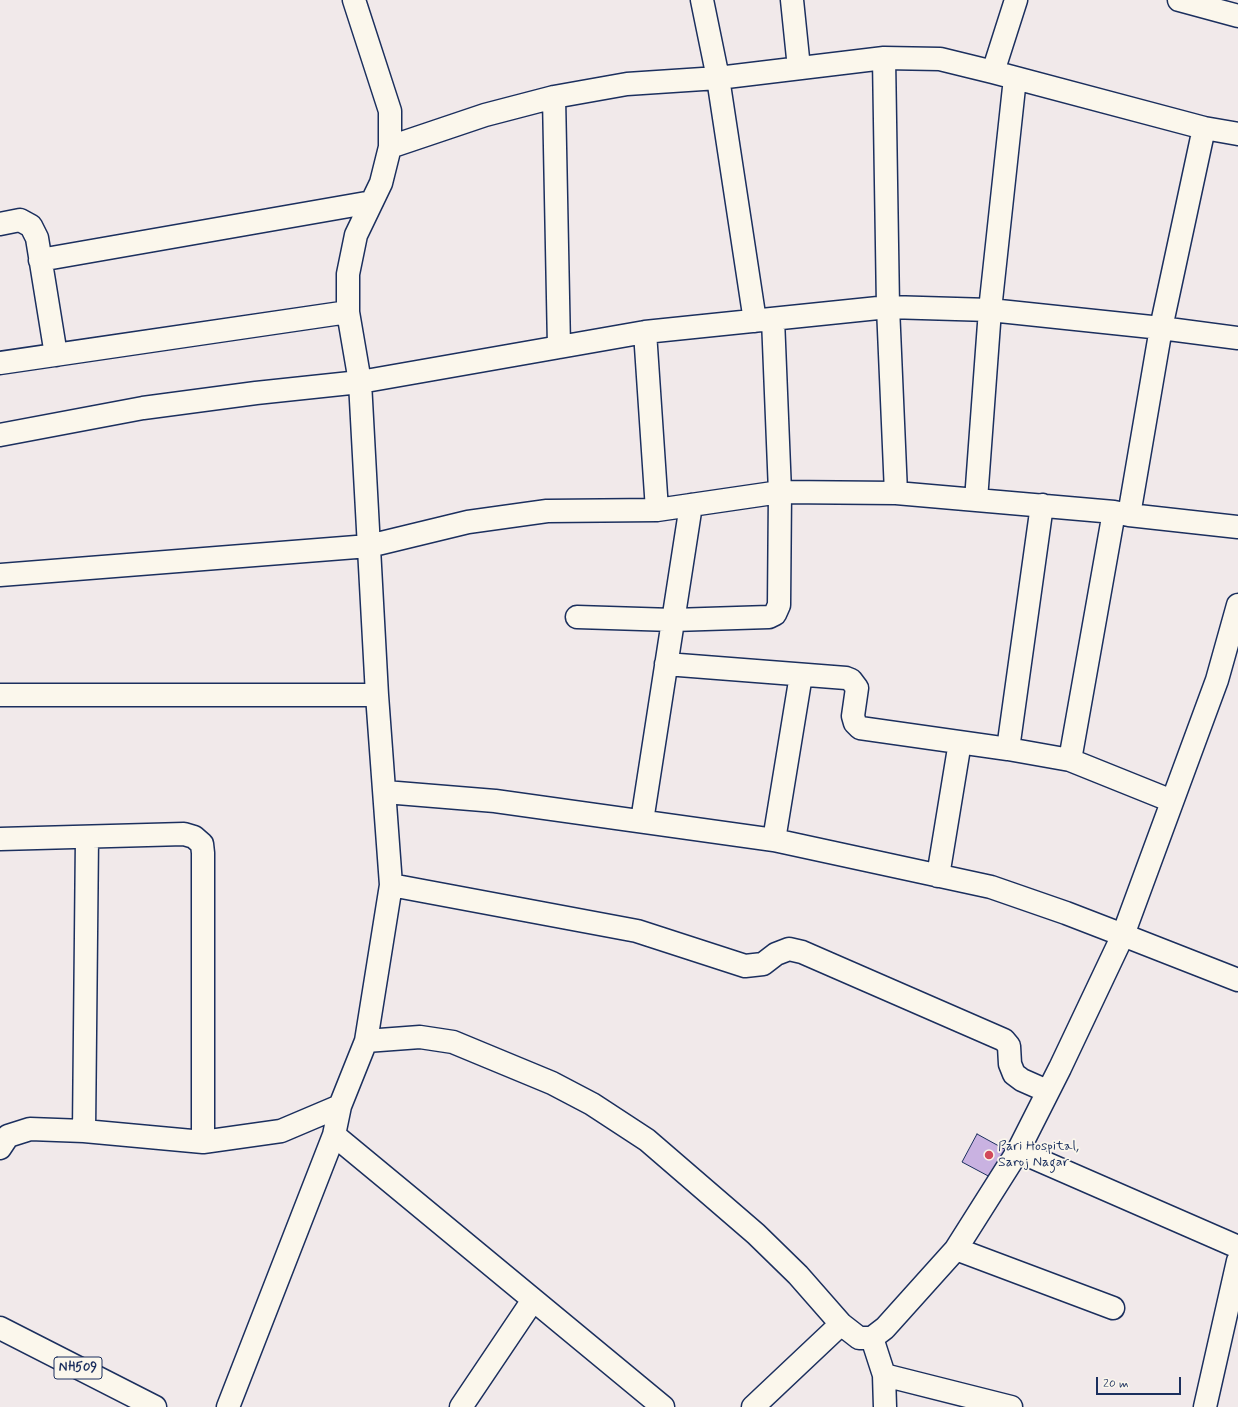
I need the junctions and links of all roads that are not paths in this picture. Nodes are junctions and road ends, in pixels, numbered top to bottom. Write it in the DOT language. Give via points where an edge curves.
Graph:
graph roads {
  1 [pos="354,0"];
  2 [pos="702,0"];
  3 [pos="792,0"];
  4 [pos="1016,0"];
  5 [pos="1179,0"];
  6 [pos="1238,16"];
  7 [pos="884,58"];
  8 [pos="799,68"];
  9 [pos="993,72"];
  10 [pos="718,78"];
  11 [pos="1015,78"];
  12 [pos="554,97"];
  13 [pos="1204,128"];
  14 [pos="1238,134"];
  15 [pos="390,147"];
  16 [pos="372,202"];
  17 [pos="0,224"];
  18 [pos="40,260"];
  19 [pos="888,307"];
  20 [pos="990,310"];
  21 [pos="348,312"];
  22 [pos="764,320"];
  23 [pos="1161,328"];
  24 [pos="645,332"];
  25 [pos="1238,338"];
  26 [pos="559,347"];
  27 [pos="56,355"];
  28 [pos="0,363"];
  29 [pos="360,382"];
  30 [pos="0,435"];
  31 [pos="780,492"];
  32 [pos="896,493"];
  33 [pos="976,500"];
  34 [pos="691,505"];
  35 [pos="1042,505"];
  36 [pos="657,510"];
  37 [pos="1121,513"];
  38 [pos="1238,527"];
  39 [pos="369,546"];
  40 [pos="0,575"];
  41 [pos="1238,605"];
  42 [pos="577,617"];
  43 [pos="673,620"];
  44 [pos="666,664"];
  45 [pos="801,675"];
  46 [pos="0,695"];
  47 [pos="377,695"];
  48 [pos="960,742"];
  49 [pos="1008,749"];
  50 [pos="1070,760"];
  51 [pos="385,792"];
  52 [pos="1172,801"];
  53 [pos="642,822"];
  54 [pos="87,837"];
  55 [pos="0,839"];
  56 [pos="774,840"];
  57 [pos="938,876"];
  58 [pos="391,885"];
  59 [pos="1123,935"];
  60 [pos="1238,980"];
  61 [pos="366,1040"];
  62 [pos="1047,1091"];
  63 [pos="340,1106"];
  64 [pos="84,1131"];
  65 [pos="334,1135"];
  66 [pos="203,1142"];
  67 [pos="0,1148"];
  68 [pos="1018,1151"];
  69 [pos="1238,1247"];
  70 [pos="956,1249"];
  71 [pos="1238,1261"];
  72 [pos="533,1300"];
  73 [pos="1113,1308"];
  74 [pos="841,1324"];
  75 [pos="0,1328"];
  76 [pos="872,1338"];
  77 [pos="884,1375"];
  78 [pos="155,1407"];
  79 [pos="228,1407"];
  80 [pos="460,1407"];
  81 [pos="663,1407"];
  82 [pos="753,1407"];
  83 [pos="885,1407"];
  84 [pos="1012,1407"];
  85 [pos="1205,1407"];
  1 -- 15 [label="main road" via="390,111"];
  2 -- 10 [label="main road"];
  3 -- 8 [label="main road"];
  4 -- 9 [label="main road"];
  5 -- 6 [label="main road"];
  7 -- 8 [label="main road"];
  7 -- 9 [label="main road" via="940,59"];
  7 -- 19 [label="main road"];
  8 -- 10 [label="main road"];
  9 -- 11 [label="main road"];
  10 -- 12 [label="main road" via="627,84"];
  10 -- 22 [label="main road"];
  11 -- 13 [label="main road"];
  11 -- 20 [label="main road"];
  12 -- 15 [label="main road" via="485,115"];
  12 -- 26 [label="main road"];
  13 -- 14 [label="main road"];
  13 -- 23 [label="main road"];
  15 -- 16 [label="main road" via="381,183"];
  16 -- 18 [label="main road"];
  16 -- 21 [label="main road" via="356,235 348,274"];
  17 -- 18 [label="main road" via="20,220 31,226 37,238"];
  18 -- 27 [label="main road"];
  19 -- 20 [label="main road"];
  19 -- 22 [label="main road"];
  19 -- 32 [label="main road"];
  20 -- 23 [label="main road"];
  20 -- 33 [label="main road"];
  21 -- 27 [label="main road"];
  21 -- 29 [label="main road"];
  22 -- 24 [label="main road"];
  22 -- 31 [label="main road"];
  23 -- 25 [label="main road"];
  23 -- 37 [label="main road"];
  24 -- 26 [label="main road"];
  24 -- 36 [label="main road"];
  26 -- 29 [label="main road"];
  27 -- 28 [label="main road"];
  29 -- 30 [label="main road" via="144,408"];
  29 -- 39 [label="main road"];
  31 -- 32 [label="main road"];
  31 -- 34 [label="main road"];
  31 -- 43 [label="main road" via="779,605 775,614 769,617"];
  32 -- 33 [label="main road"];
  33 -- 35 [label="main road"];
  34 -- 36 [label="main road"];
  34 -- 43 [label="main road"];
  35 -- 37 [label="main road"];
  35 -- 49 [label="main road"];
  36 -- 39 [label="main road" via="547,511 468,522"];
  37 -- 38 [label="main road"];
  37 -- 50 [label="main road"];
  39 -- 40 [label="main road"];
  39 -- 47 [label="main road"];
  41 -- 52 [label="main road" via="1217,680"];
  42 -- 43 [label="main road"];
  43 -- 44 [label="main road"];
  44 -- 45 [label="main road"];
  44 -- 53 [label="main road"];
  45 -- 48 [label="main road" via="850,680 857,688 853,716 860,728"];
  45 -- 56 [label="main road"];
  46 -- 47 [label="main road"];
  47 -- 51 [label="main road"];
  48 -- 49 [label="main road"];
  48 -- 57 [label="main road"];
  49 -- 50 [label="main road"];
  50 -- 52 [label="main road"];
  51 -- 53 [label="main road" via="495,801"];
  51 -- 58 [label="main road"];
  52 -- 59 [label="main road"];
  53 -- 56 [label="main road"];
  54 -- 55 [label="main road"];
  54 -- 64 [label="main road"];
  54 -- 66 [label="main road" via="184,834 194,837 202,844"];
  56 -- 57 [label="main road"];
  57 -- 59 [label="main road" via="991,887"];
  58 -- 61 [label="main road"];
  58 -- 62 [label="main road" via="637,931 745,966 762,964 789,949 802,952 1004,1040 1009,1046 1010,1064 1014,1074"];
  59 -- 60 [label="main road"];
  59 -- 62 [label="main road"];
  61 -- 63 [label="main road"];
  61 -- 74 [label="main road" via="420,1037 454,1042 552,1083 592,1104 647,1140 756,1234 798,1275"];
  62 -- 68 [label="main road"];
  63 -- 65 [label="main road"];
  63 -- 66 [label="main road" via="281,1131"];
  64 -- 66 [label="main road"];
  64 -- 67 [label="main road" via="30,1130 8,1136"];
  65 -- 72 [label="main road"];
  65 -- 79 [label="main road"];
  68 -- 69 [label="main road"];
  68 -- 70 [label="main road"];
  70 -- 73 [label="main road"];
  70 -- 76 [label="main road" via="885,1328"];
  71 -- 85 [label="main road"];
  72 -- 80 [label="main road"];
  72 -- 81 [label="main road"];
  74 -- 76 [label="main road" via="859,1338"];
  74 -- 82 [label="main road"];
  75 -- 78 [label="main road, NH509"];
  76 -- 77 [label="main road"];
  77 -- 83 [label="main road"];
  77 -- 84 [label="main road"];
}
